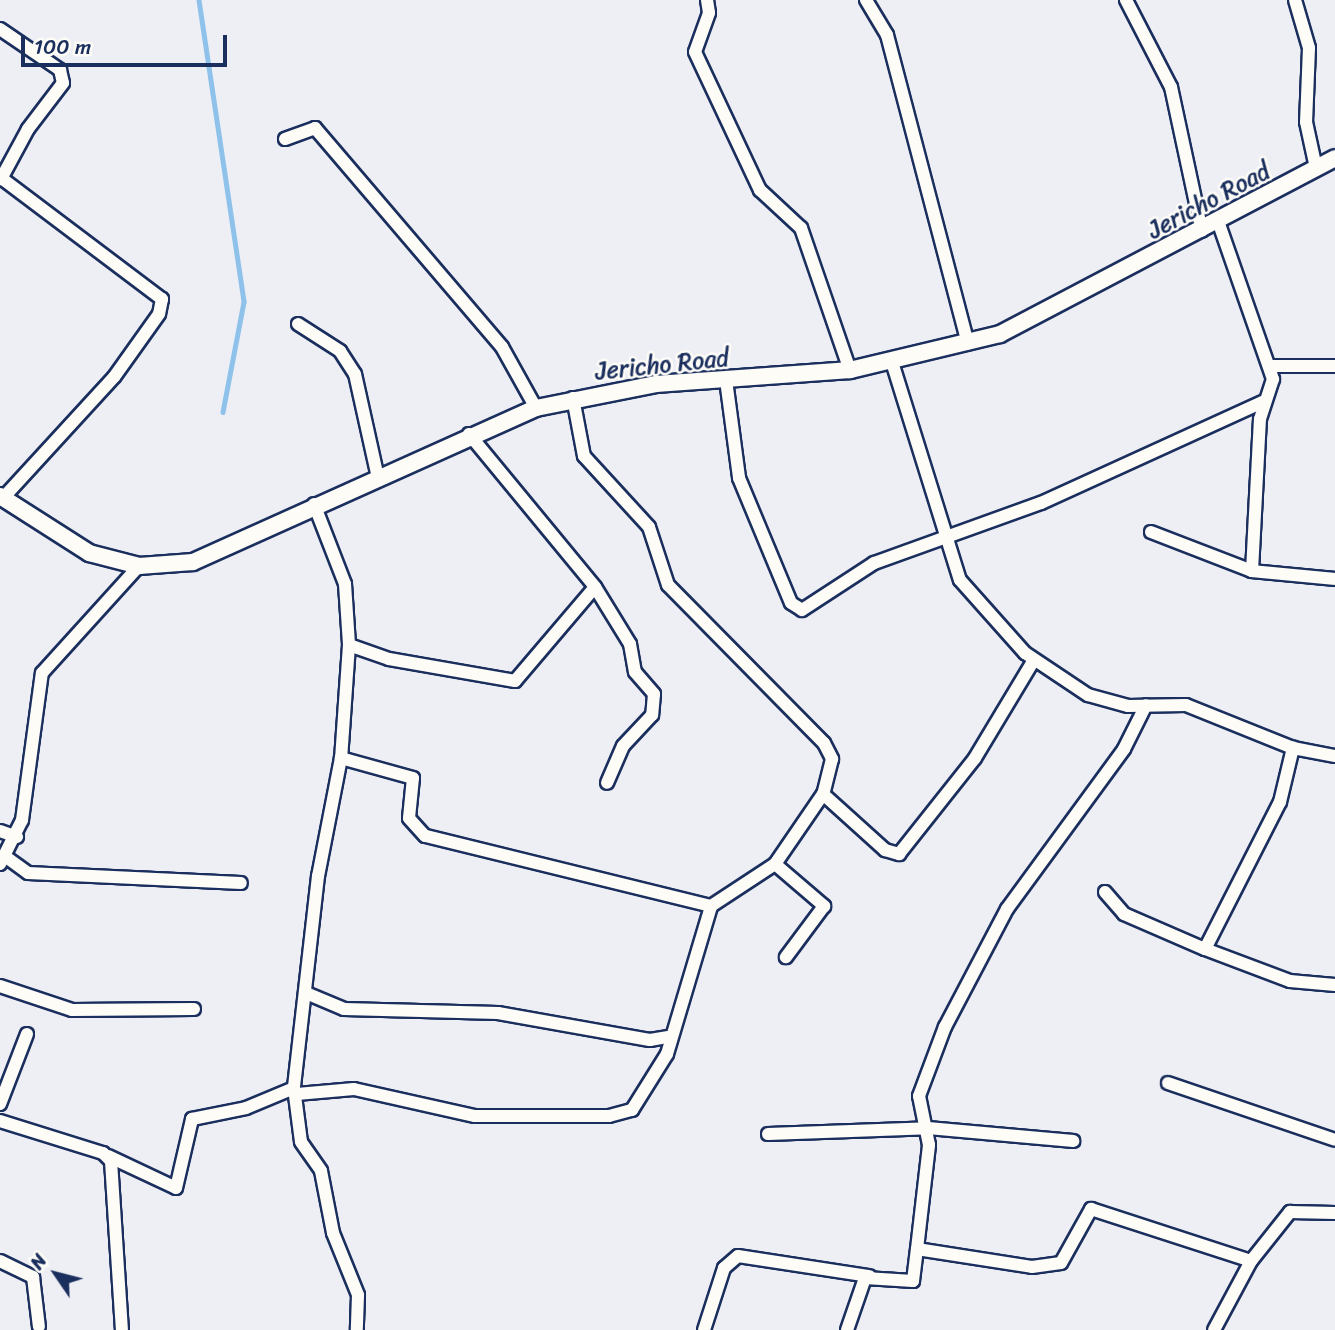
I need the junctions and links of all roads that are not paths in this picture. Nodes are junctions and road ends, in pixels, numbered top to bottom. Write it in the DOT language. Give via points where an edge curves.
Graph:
graph roads {
  1 [pos="707,0"];
  2 [pos="866,0"];
  3 [pos="1126,0"];
  4 [pos="1296,0"];
  5 [pos="0,29"];
  6 [pos="285,139"];
  7 [pos="1335,158"];
  8 [pos="1316,168"];
  9 [pos="1,178"];
  10 [pos="1218,221"];
  11 [pos="1202,231"];
  12 [pos="298,324"];
  13 [pos="968,344"];
  14 [pos="892,362"];
  15 [pos="1271,366"];
  16 [pos="1335,366"];
  17 [pos="850,370"];
  18 [pos="726,380"];
  19 [pos="573,398"];
  20 [pos="1263,402"];
  21 [pos="536,408"];
  22 [pos="469,434"];
  23 [pos="377,478"];
  24 [pos="1,497"];
  25 [pos="314,504"];
  26 [pos="1151,532"];
  27 [pos="943,535"];
  28 [pos="139,566"];
  29 [pos="1252,571"];
  30 [pos="1335,579"];
  31 [pos="595,587"];
  32 [pos="349,645"];
  33 [pos="1034,660"];
  34 [pos="1146,705"];
  35 [pos="1293,748"];
  36 [pos="1335,756"];
  37 [pos="341,758"];
  38 [pos="607,783"];
  39 [pos="823,794"];
  40 [pos="0,831"];
  41 [pos="17,837"];
  42 [pos="3,861"];
  43 [pos="775,864"];
  44 [pos="241,883"];
  45 [pos="1105,892"];
  46 [pos="711,906"];
  47 [pos="1205,949"];
  48 [pos="786,957"];
  49 [pos="1335,985"];
  50 [pos="0,986"];
  51 [pos="306,993"];
  52 [pos="194,1009"];
  53 [pos="27,1034"];
  54 [pos="667,1037"];
  55 [pos="1168,1083"];
  56 [pos="296,1091"];
  57 [pos="0,1104"];
  58 [pos="0,1121"];
  59 [pos="928,1128"];
  60 [pos="768,1134"];
  61 [pos="1335,1140"];
  62 [pos="1073,1141"];
  63 [pos="108,1156"];
  64 [pos="1335,1213"];
  65 [pos="917,1249"];
  66 [pos="0,1261"];
  67 [pos="1251,1261"];
  68 [pos="869,1276"];
  69 [pos="39,1327"];
  70 [pos="122,1330"];
  71 [pos="357,1330"];
  72 [pos="704,1330"];
  73 [pos="847,1330"];
  74 [pos="1214,1330"];
  1 -- 17 [label="street" via="709,13 695,52 760,190 801,228"];
  2 -- 13 [label="street" via="887,35"];
  3 -- 11 [label="street" via="1171,87"];
  4 -- 8 [label="street" via="1309,48 1306,122"];
  5 -- 9 [label="street" via="60,71 63,83 28,129"];
  6 -- 21 [label="street" via="314,128 502,347"];
  7 -- 8 [label="street, Jericho Road"];
  8 -- 10 [label="street, Jericho Road"];
  9 -- 24 [label="street" via="162,299 159,314 114,377"];
  10 -- 11 [label="street, Jericho Road"];
  10 -- 15 [label="street"];
  11 -- 13 [label="street, Jericho Road" via="1026,322"];
  12 -- 23 [label="street" via="340,351 355,374"];
  13 -- 14 [label="street, Jericho Road"];
  14 -- 17 [label="street, Jericho Road"];
  14 -- 27 [label="street"];
  15 -- 16 [label="street"];
  15 -- 20 [label="street" via="1273,383"];
  17 -- 18 [label="street, Jericho Road"];
  18 -- 19 [label="street, Jericho Road"];
  18 -- 27 [label="street" via="739,478 794,606 807,608 874,562"];
  19 -- 21 [label="street, Jericho Road"];
  19 -- 39 [label="street" via="584,456 649,527 668,585 828,749 833,770"];
  20 -- 27 [label="street" via="1041,503"];
  20 -- 29 [label="street"];
  21 -- 22 [label="street, Jericho Road"];
  22 -- 23 [label="street, Jericho Road"];
  22 -- 31 [label="street"];
  23 -- 25 [label="street, Jericho Road"];
  24 -- 28 [label="street, Jericho Road" via="89,553"];
  25 -- 28 [label="street, Jericho Road" via="193,562"];
  25 -- 32 [label="street" via="345,584"];
  26 -- 29 [label="street"];
  27 -- 33 [label="street" via="960,580"];
  28 -- 41 [label="street" via="43,673"];
  29 -- 30 [label="street"];
  31 -- 32 [label="street" via="514,681 389,659"];
  31 -- 38 [label="street" via="630,644 635,672 654,694 652,715 623,746"];
  32 -- 37 [label="street"];
  33 -- 34 [label="street" via="1088,695"];
  33 -- 39 [label="street" via="975,758 899,854 885,850"];
  34 -- 35 [label="street" via="1186,705"];
  34 -- 59 [label="street" via="1124,749 971,970 919,1096"];
  35 -- 36 [label="street"];
  35 -- 47 [label="street" via="1280,802"];
  37 -- 46 [label="street" via="413,778 409,818 425,836"];
  37 -- 51 [label="street" via="318,876"];
  39 -- 43 [label="street"];
  40 -- 41 [label="street"];
  41 -- 42 [label="street"];
  42 -- 44 [label="street" via="28,873"];
  43 -- 46 [label="street"];
  43 -- 48 [label="street" via="824,906"];
  45 -- 47 [label="street" via="1124,914"];
  46 -- 54 [label="street"];
  47 -- 49 [label="street" via="1290,981"];
  50 -- 52 [label="street" via="72,1010"];
  51 -- 54 [label="street" via="344,1009 498,1013 650,1040"];
  51 -- 56 [label="street"];
  53 -- 57 [label="street"];
  54 -- 56 [label="street" via="667,1054 650,1087 632,1110 609,1116 475,1116 354,1089"];
  55 -- 61 [label="street"];
  56 -- 63 [label="street" via="192,1119 176,1188"];
  56 -- 71 [label="street" via="301,1142 321,1171 333,1233 358,1295"];
  58 -- 63 [label="street"];
  59 -- 60 [label="street"];
  59 -- 62 [label="street"];
  59 -- 65 [label="street"];
  63 -- 70 [label="street"];
  64 -- 67 [label="street" via="1290,1212"];
  65 -- 67 [label="street" via="1032,1267 1061,1263 1091,1209"];
  65 -- 68 [label="street" via="913,1281"];
  66 -- 69 [label="street" via="33,1277"];
  67 -- 74 [label="street"];
  68 -- 72 [label="street" via="738,1256 724,1268"];
  68 -- 73 [label="street"];
}
